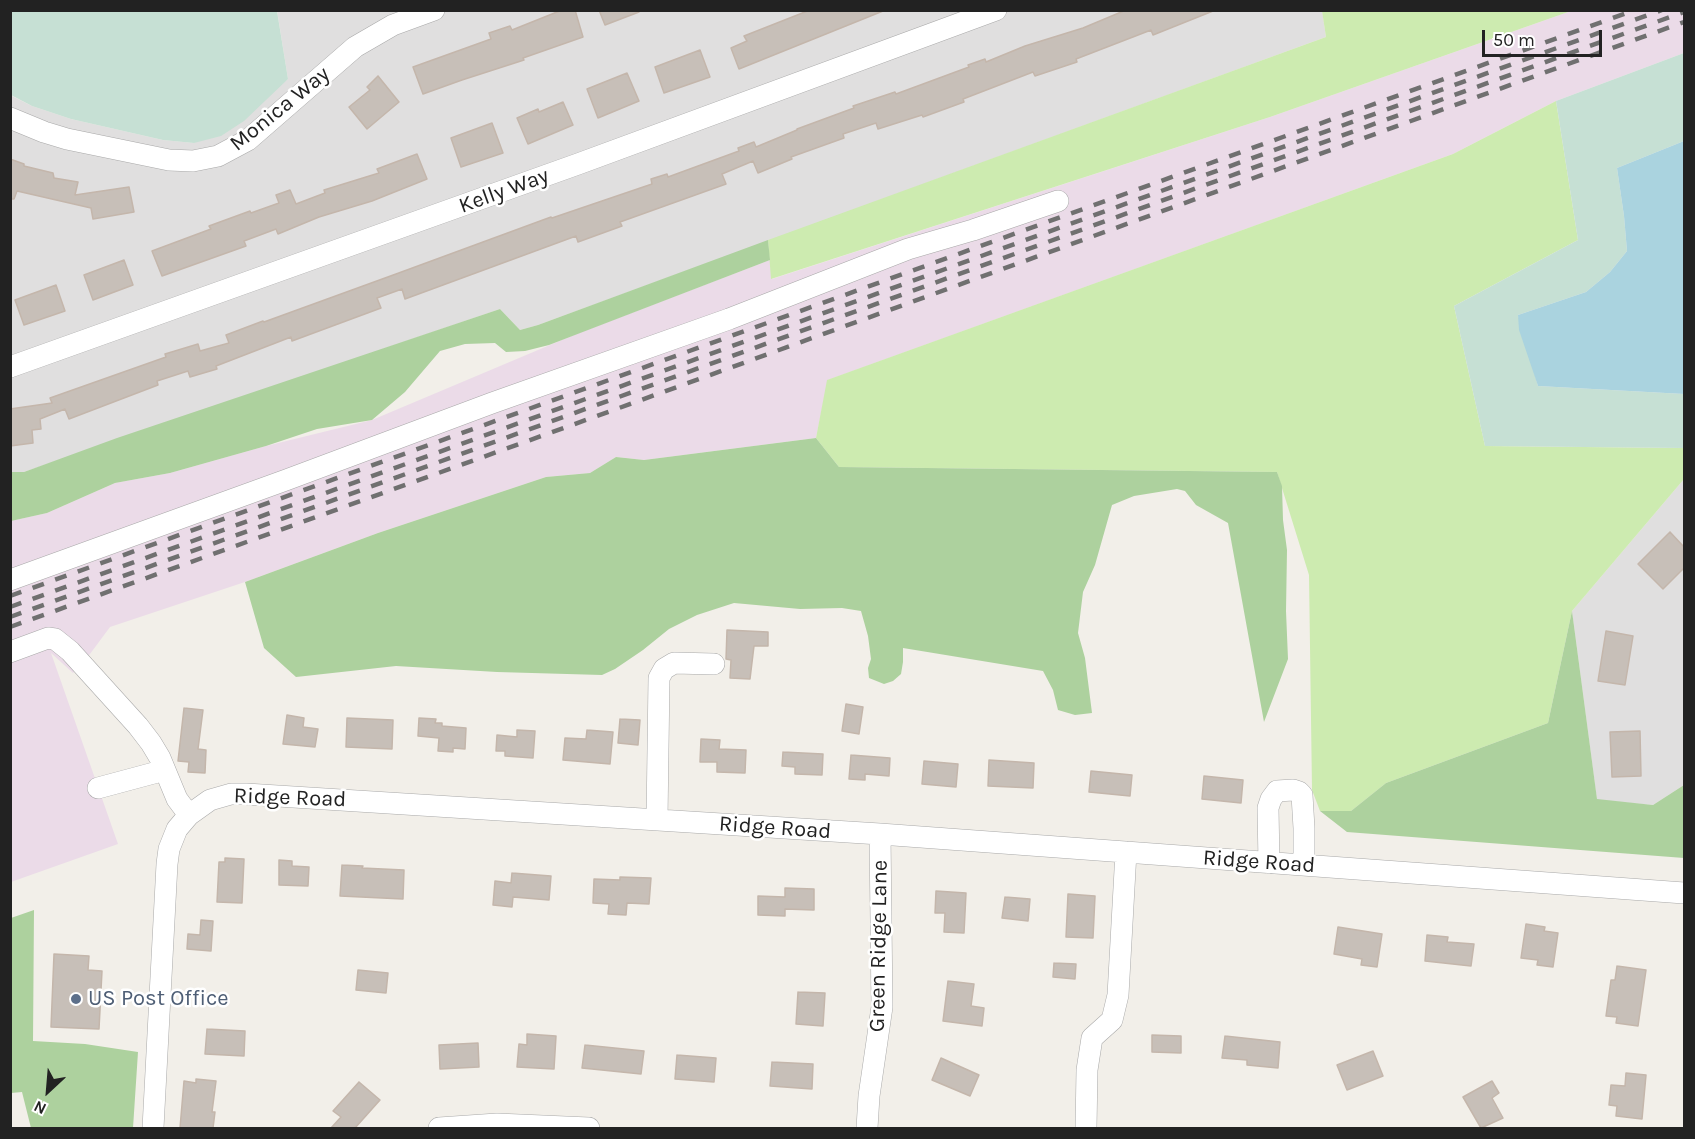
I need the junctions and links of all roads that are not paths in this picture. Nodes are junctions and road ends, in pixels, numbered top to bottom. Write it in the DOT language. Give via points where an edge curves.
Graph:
graph roads {
  1 [pos="434,10"];
  2 [pos="996,10"];
  3 [pos="390,18"];
  4 [pos="10,118"];
  5 [pos="1058,201"];
  6 [pos="10,367"];
  7 [pos="10,580"];
  8 [pos="10,652"];
  9 [pos="714,664"];
  10 [pos="165,770"];
  11 [pos="98,788"];
  12 [pos="189,815"];
  13 [pos="657,820"];
  14 [pos="880,834"];
  15 [pos="1126,852"];
  16 [pos="1269,862"];
  17 [pos="1304,865"];
  18 [pos="1684,893"];
  19 [pos="153,1128"];
  20 [pos="439,1128"];
  21 [pos="589,1128"];
  22 [pos="867,1128"];
  23 [pos="1086,1128"];
  1 -- 3 [label="street, Monica Way"];
  2 -- 6 [label="street, Kelly Way"];
  3 -- 4 [label="street, Monica Way" via="248,140 204,159 169,160 79,141"];
  5 -- 7 [label="street" via="908,249 729,320"];
  8 -- 10 [label="street" via="55,639 138,726"];
  9 -- 13 [label="street" via="674,663 659,678"];
  10 -- 11 [label="street"];
  10 -- 12 [label="street" via="177,799"];
  12 -- 13 [label="street, Ridge Road" via="210,800 246,794"];
  12 -- 19 [label="street, Ridge Road" via="174,836 168,857"];
  13 -- 14 [label="street, Ridge Road"];
  14 -- 15 [label="street, Ridge Road"];
  14 -- 22 [label="street, Green Ridge Lane" via="882,1007"];
  15 -- 16 [label="street, Ridge Road"];
  15 -- 23 [label="street" via="1118,995 1112,1020 1092,1038"];
  16 -- 17 [label="street, Ridge Road"];
  16 -- 17 [label="street" via="1271,799 1277,791 1293,790 1302,795"];
  17 -- 18 [label="street, Ridge Road"];
  20 -- 21 [label="street" via="497,1124"];
}
